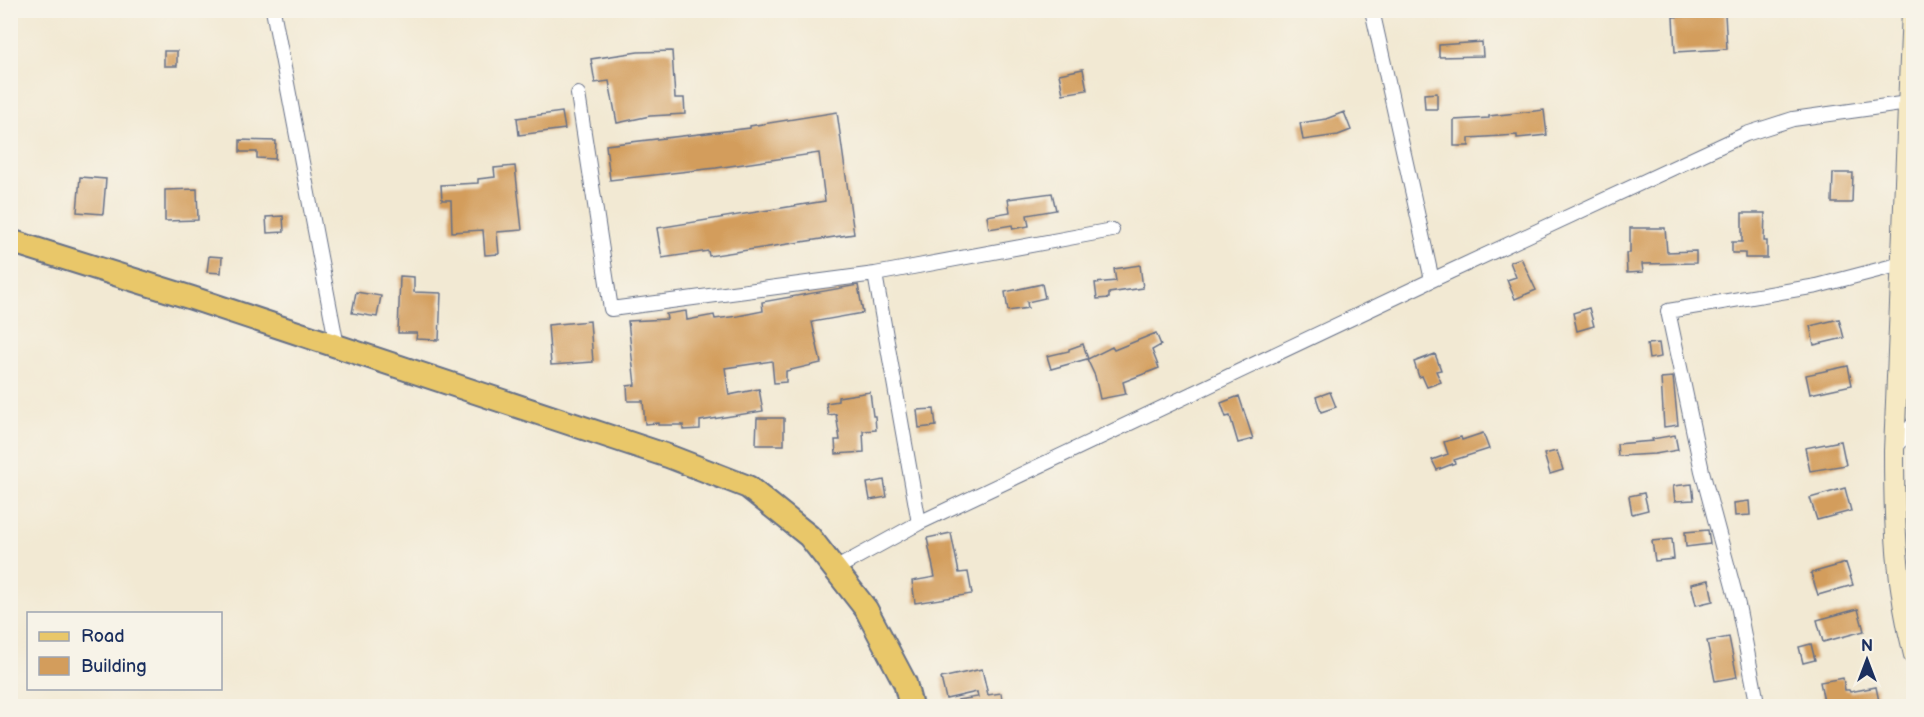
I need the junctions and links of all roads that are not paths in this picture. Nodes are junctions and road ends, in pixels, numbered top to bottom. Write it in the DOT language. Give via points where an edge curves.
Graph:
graph roads {
  1 [pos="273,10"];
  2 [pos="1372,10"];
  3 [pos="1912,10"];
  4 [pos="578,94"];
  5 [pos="1908,103"];
  6 [pos="1112,230"];
  7 [pos="10,241"];
  8 [pos="1907,260"];
  9 [pos="874,274"];
  10 [pos="1432,279"];
  11 [pos="337,346"];
  12 [pos="1914,423"];
  13 [pos="1894,451"];
  14 [pos="919,523"];
  15 [pos="835,569"];
  16 [pos="1914,655"];
  17 [pos="1756,697"];
  18 [pos="911,706"];
  1 -- 11 [label="street"];
  2 -- 10 [label="street"];
  3 -- 5 [label="street"];
  4 -- 9 [label="street" via="611,309"];
  5 -- 8 [label="street"];
  5 -- 10 [label="street" via="1792,119 1746,134"];
  6 -- 9 [label="street"];
  7 -- 11 [label="main road"];
  8 -- 13 [label="street"];
  8 -- 17 [label="street" via="1817,286 1668,311"];
  9 -- 14 [label="street"];
  10 -- 14 [label="street"];
  11 -- 15 [label="main road" via="668,456 748,487 809,536"];
  12 -- 13 [label="street"];
  13 -- 16 [label="street" via="1894,524 1904,616"];
  14 -- 15 [label="street"];
  15 -- 18 [label="main road" via="866,609 905,683"];
}
